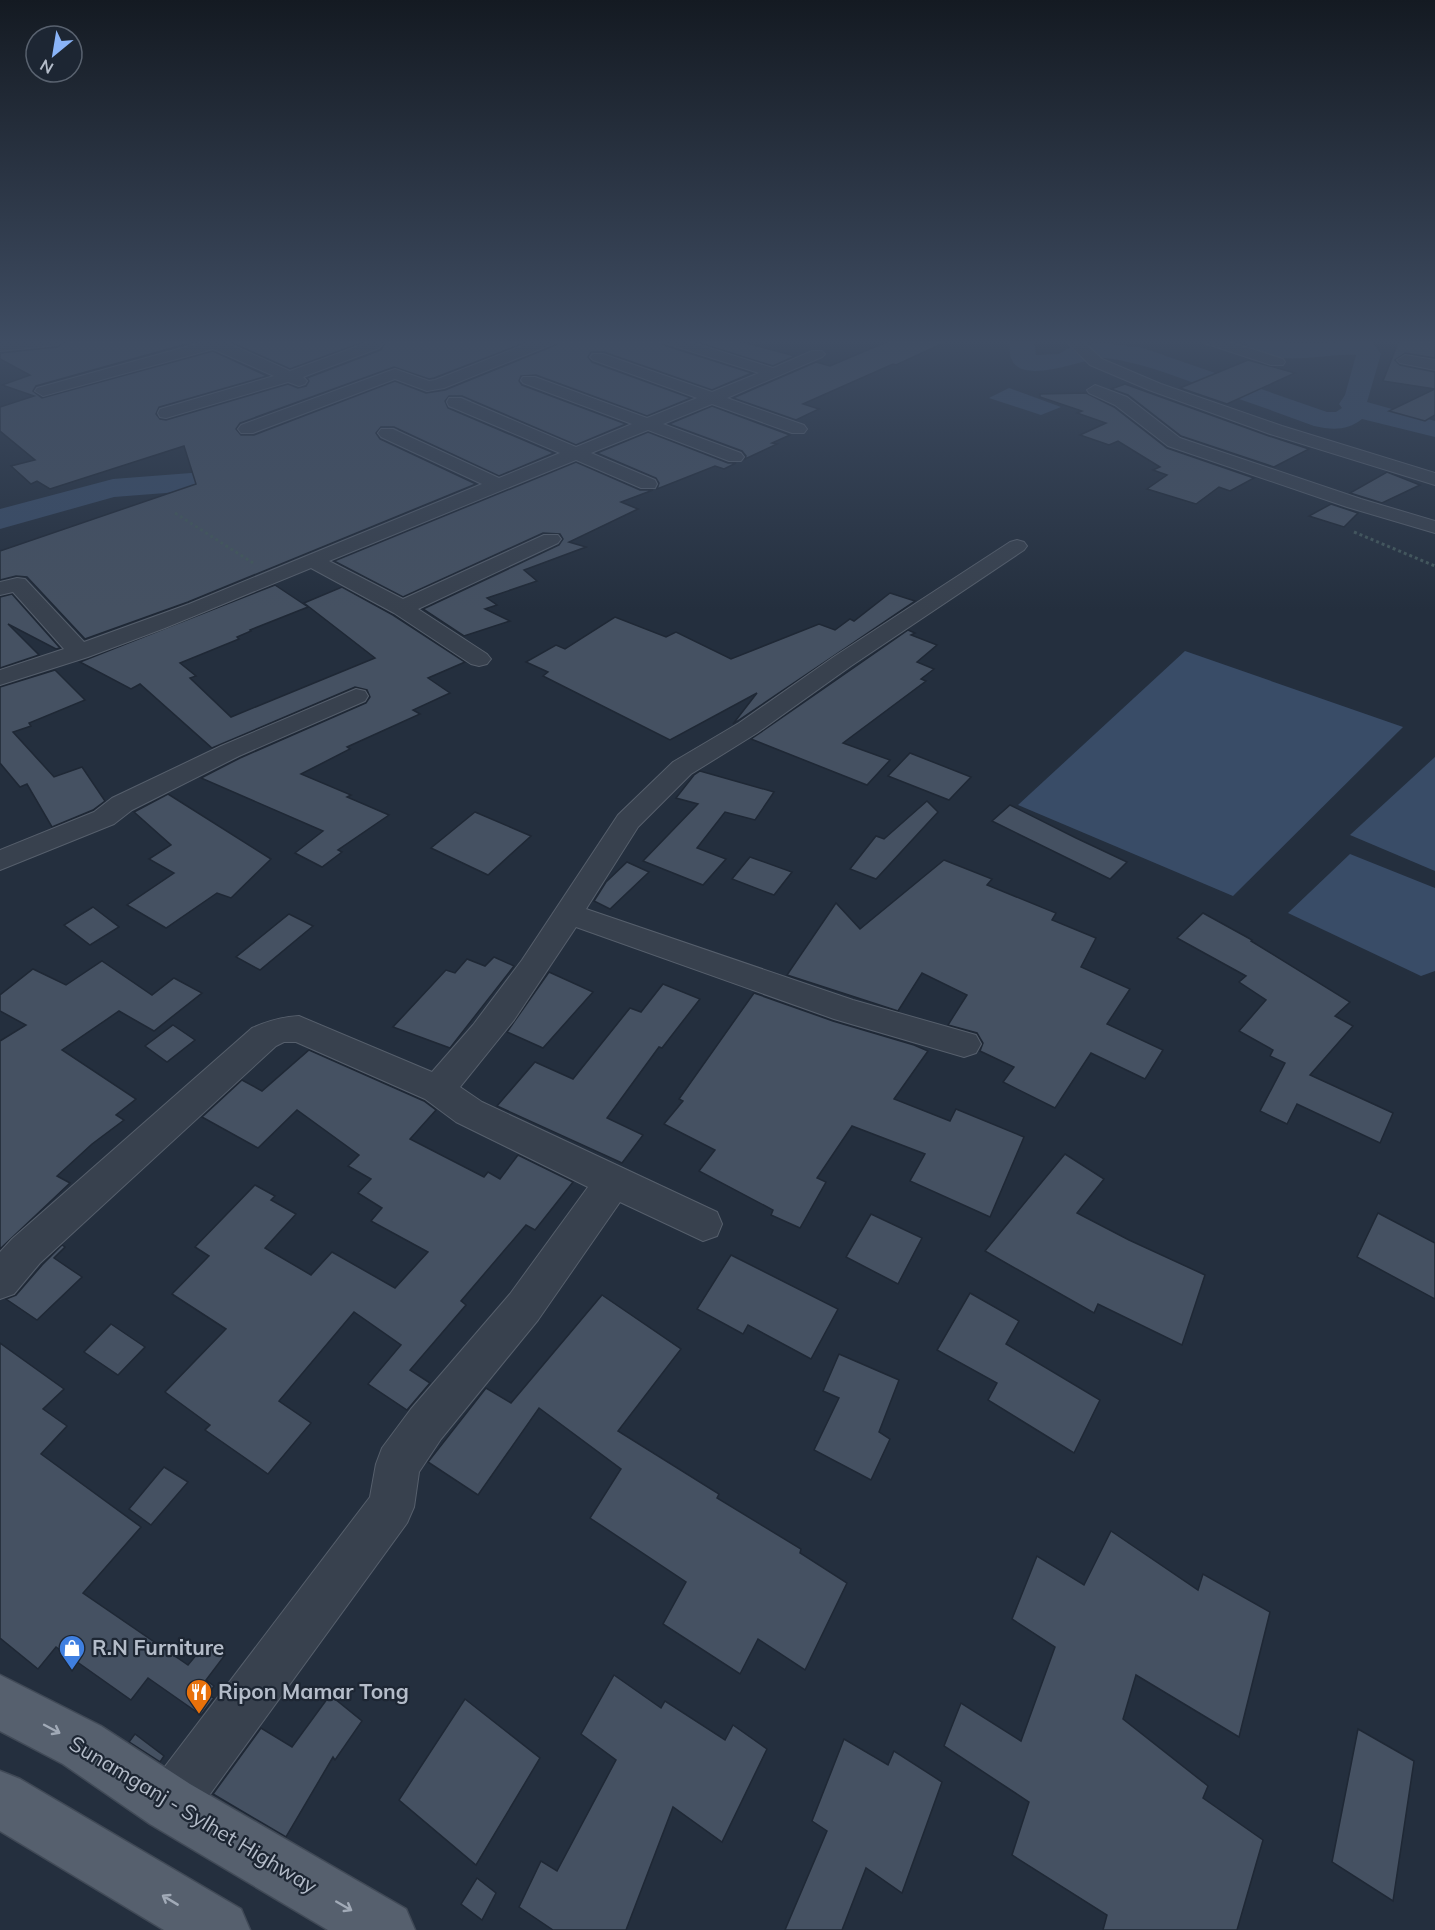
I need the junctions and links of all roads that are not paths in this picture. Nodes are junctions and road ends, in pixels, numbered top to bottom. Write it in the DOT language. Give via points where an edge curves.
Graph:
graph roads {
  1 [pos="520,430"];
  2 [pos="630,430"];
  3 [pos="666,430"];
  4 [pos="1159,430"];
  5 [pos="1278,430"];
  6 [pos="387,433"];
  7 [pos="573,453"];
  8 [pos="735,457"];
  9 [pos="1435,479"];
  10 [pos="497,484"];
  11 [pos="648,484"];
  12 [pos="1435,527"];
  13 [pos="551,539"];
  14 [pos="1017,546"];
  15 [pos="312,560"];
  16 [pos="0,569"];
  17 [pos="8,587"];
  18 [pos="402,608"];
  19 [pos="80,652"];
  20 [pos="480,659"];
  21 [pos="0,678"];
  22 [pos="356,696"];
  23 [pos="0,861"];
  24 [pos="568,914"];
  25 [pos="964,1044"];
  26 [pos="437,1089"];
  27 [pos="614,1181"];
  28 [pos="703,1224"];
  29 [pos="0,1281"];
  30 [pos="0,1702"];
  31 [pos="0,1799"];
  32 [pos="170,1804"];
  33 [pos="220,1930"];
  34 [pos="385,1930"];
  1 -- 7 [label="street"];
  2 -- 7 [label="street"];
  3 -- 8 [label="street"];
  4 -- 12 [label="street" via="1174,442 1354,504"];
  5 -- 9 [label="street"];
  6 -- 10 [label="street"];
  7 -- 10 [label="street"];
  7 -- 11 [label="street"];
  10 -- 15 [label="street"];
  13 -- 18 [label="street"];
  14 -- 24 [label="street" via="748,729 682,768 628,821"];
  15 -- 18 [label="street"];
  15 -- 19 [label="street"];
  16 -- 17 [label="street"];
  17 -- 19 [label="street"];
  18 -- 20 [label="street"];
  19 -- 21 [label="street"];
  22 -- 23 [label="street" via="230,751 122,804 104,818"];
  24 -- 25 [label="street" via="846,1010"];
  24 -- 26 [label="street" via="556,937 491,1026"];
  26 -- 27 [label="street" via="478,1116"];
  26 -- 29 [label="street" via="299,1029 280,1030 264,1037 26,1251"];
  27 -- 28 [label="street"];
  27 -- 32 [label="street" via="524,1307 426,1424 398,1464 391,1507"];
  30 -- 32 [label="main road, Sunamganj - Sylhet Highway, one-way" via="82,1745"];
  33 -- 31 [label="main road, one-way"];
  32 -- 34 [label="main road, Sunamganj - Sylhet Highway, one-way"];
}
